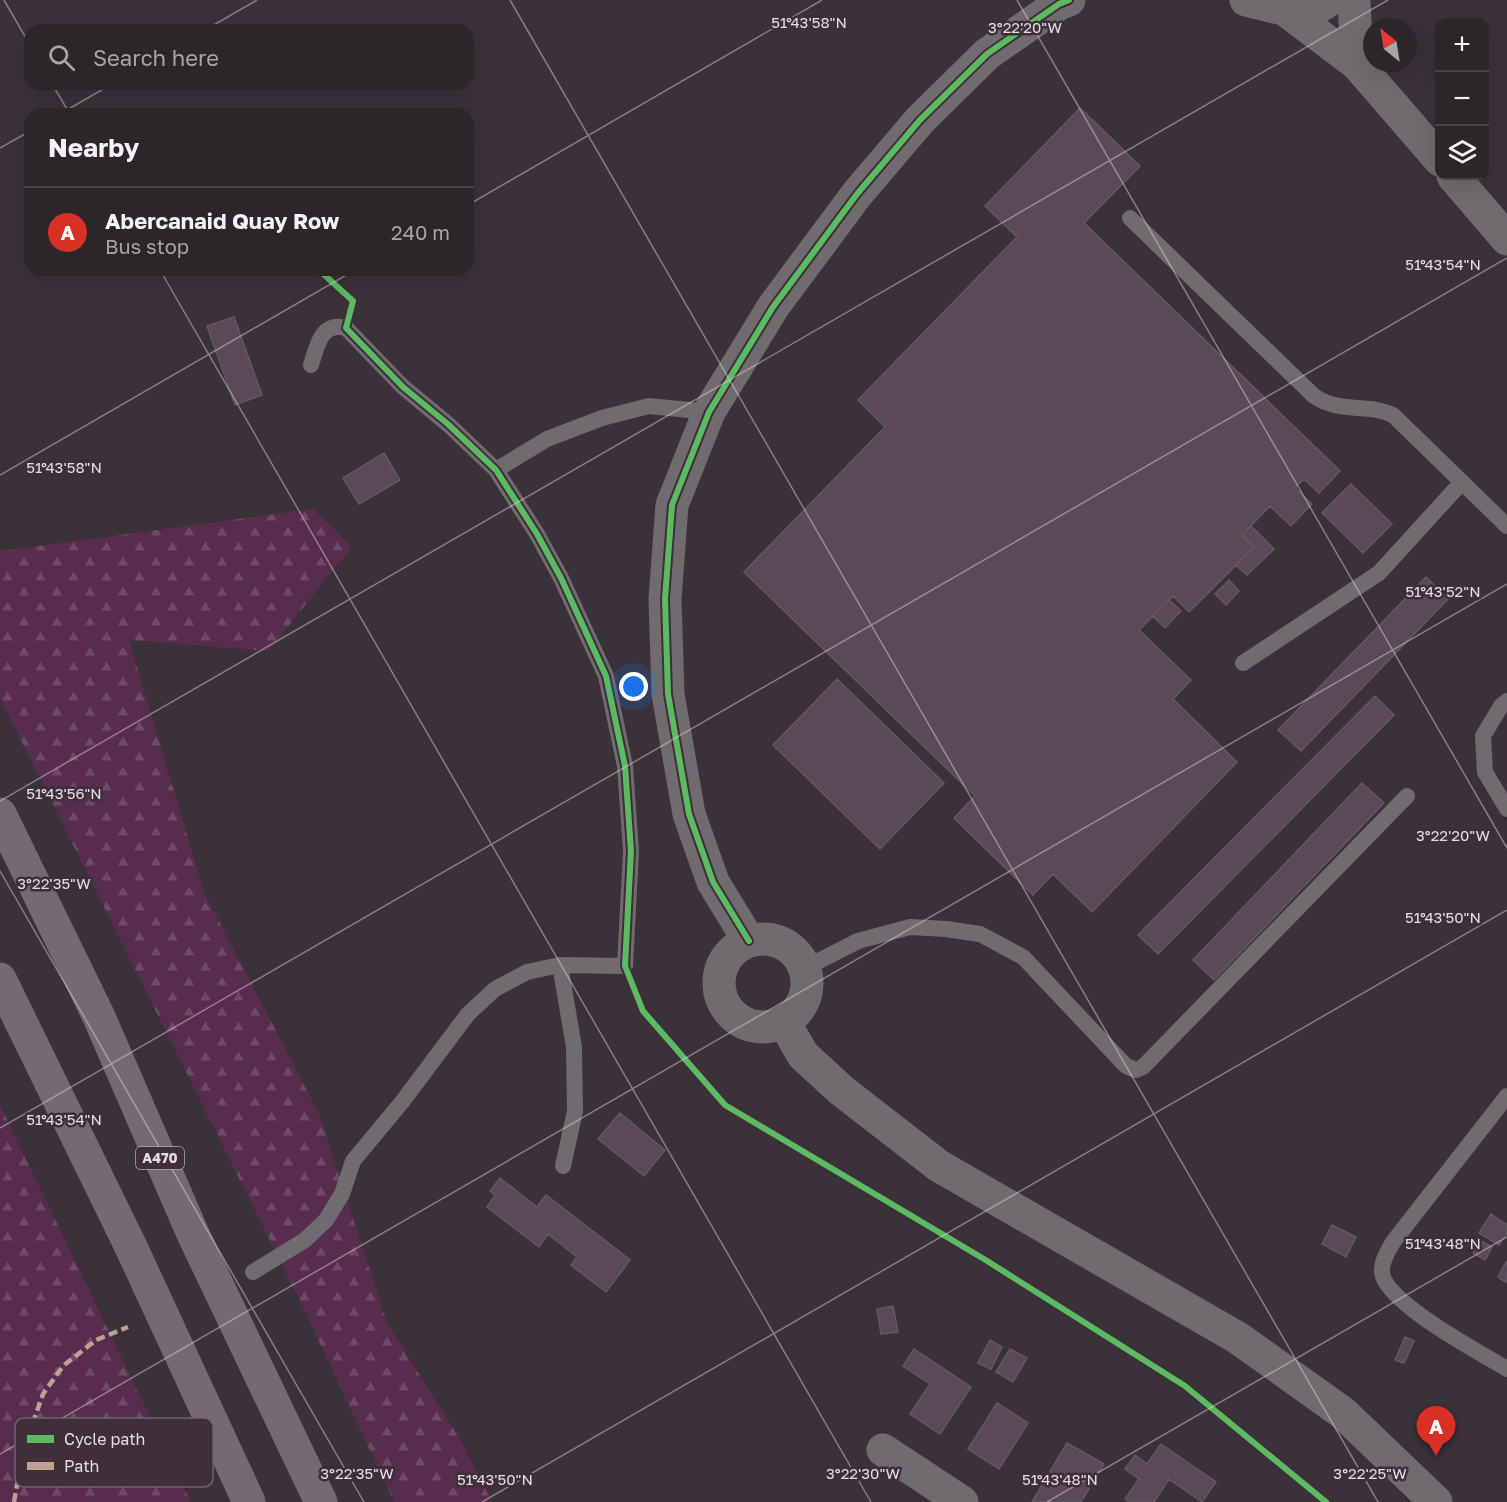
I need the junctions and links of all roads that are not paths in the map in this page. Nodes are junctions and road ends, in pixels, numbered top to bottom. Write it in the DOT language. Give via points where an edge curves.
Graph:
graph roads {
  1 [pos="1069,0"];
  2 [pos="1329,0"];
  3 [pos="1354,0"];
  4 [pos="1266,4"];
  5 [pos="1357,64"];
  6 [pos="1435,154"];
  7 [pos="1456,180"];
  8 [pos="1130,218"];
  9 [pos="1507,239"];
  10 [pos="311,365"];
  11 [pos="709,412"];
  12 [pos="496,470"];
  13 [pos="1462,482"];
  14 [pos="1507,526"];
  15 [pos="1243,663"];
  16 [pos="1507,701"];
  17 [pos="1407,796"];
  18 [pos="1507,809"];
  19 [pos="0,814"];
  20 [pos="749,941"];
  21 [pos="560,964"];
  22 [pos="805,968"];
  23 [pos="0,979"];
  24 [pos="784,1022"];
  25 [pos="1507,1096"];
  26 [pos="563,1166"];
  27 [pos="253,1272"];
  28 [pos="1507,1369"];
  29 [pos="210,1418"];
  30 [pos="213,1424"];
  31 [pos="883,1450"];
  32 [pos="249,1502"];
  33 [pos="321,1502"];
  34 [pos="962,1502"];
  35 [pos="1436,1502"];
  1 -- 11 [label="street" via="987,54 920,120 857,194 773,307"];
  2 -- 4 [label="street" via="1307,10"];
  3 -- 5 [label="street"];
  4 -- 5 [label="street"];
  5 -- 6 [label="street"];
  7 -- 9 [label="street"];
  8 -- 13 [label="lane" via="1314,396 1332,405 1393,415"];
  10 -- 12 [label="lane" via="320,336 339,326 346,328 403,387"];
  11 -- 12 [label="lane" via="649,406 602,418 547,439"];
  11 -- 20 [label="street" via="672,505 665,599 668,694 689,814 713,882"];
  12 -- 21 [label="lane" via="561,578 606,676 625,766 631,851 625,966"];
  13 -- 14 [label="lane"];
  13 -- 15 [label="lane" via="1379,573"];
  16 -- 18 [label="lane" via="1484,736 1485,772"];
  17 -- 22 [label="lane" via="1136,1070 1126,1066 1023,957 980,934 910,927 858,941"];
  19 -- 33 [label="highway, A470" via="99,1017 193,1234"];
  20 -- 22 [label="street" via="778,941 790,948"];
  20 -- 24 [label="street" via="736,948 720,972 723,1001 742,1022 763,1026"];
  21 -- 26 [label="lane" via="574,1047 575,1111"];
  21 -- 27 [label="lane" via="527,972 495,989 468,1014 353,1161 342,1194 326,1220 305,1240"];
  22 -- 24 [label="street" via="804,1000"];
  23 -- 29 [label="highway"];
  24 -- 35 [label="street" via="803,1055 841,1090 939,1166 1238,1338 1343,1413"];
  25 -- 28 [label="lane" via="1393,1242 1382,1273 1389,1289 1411,1309"];
  30 -- 32 [label="highway"];
  31 -- 34 [label="street"];
}
